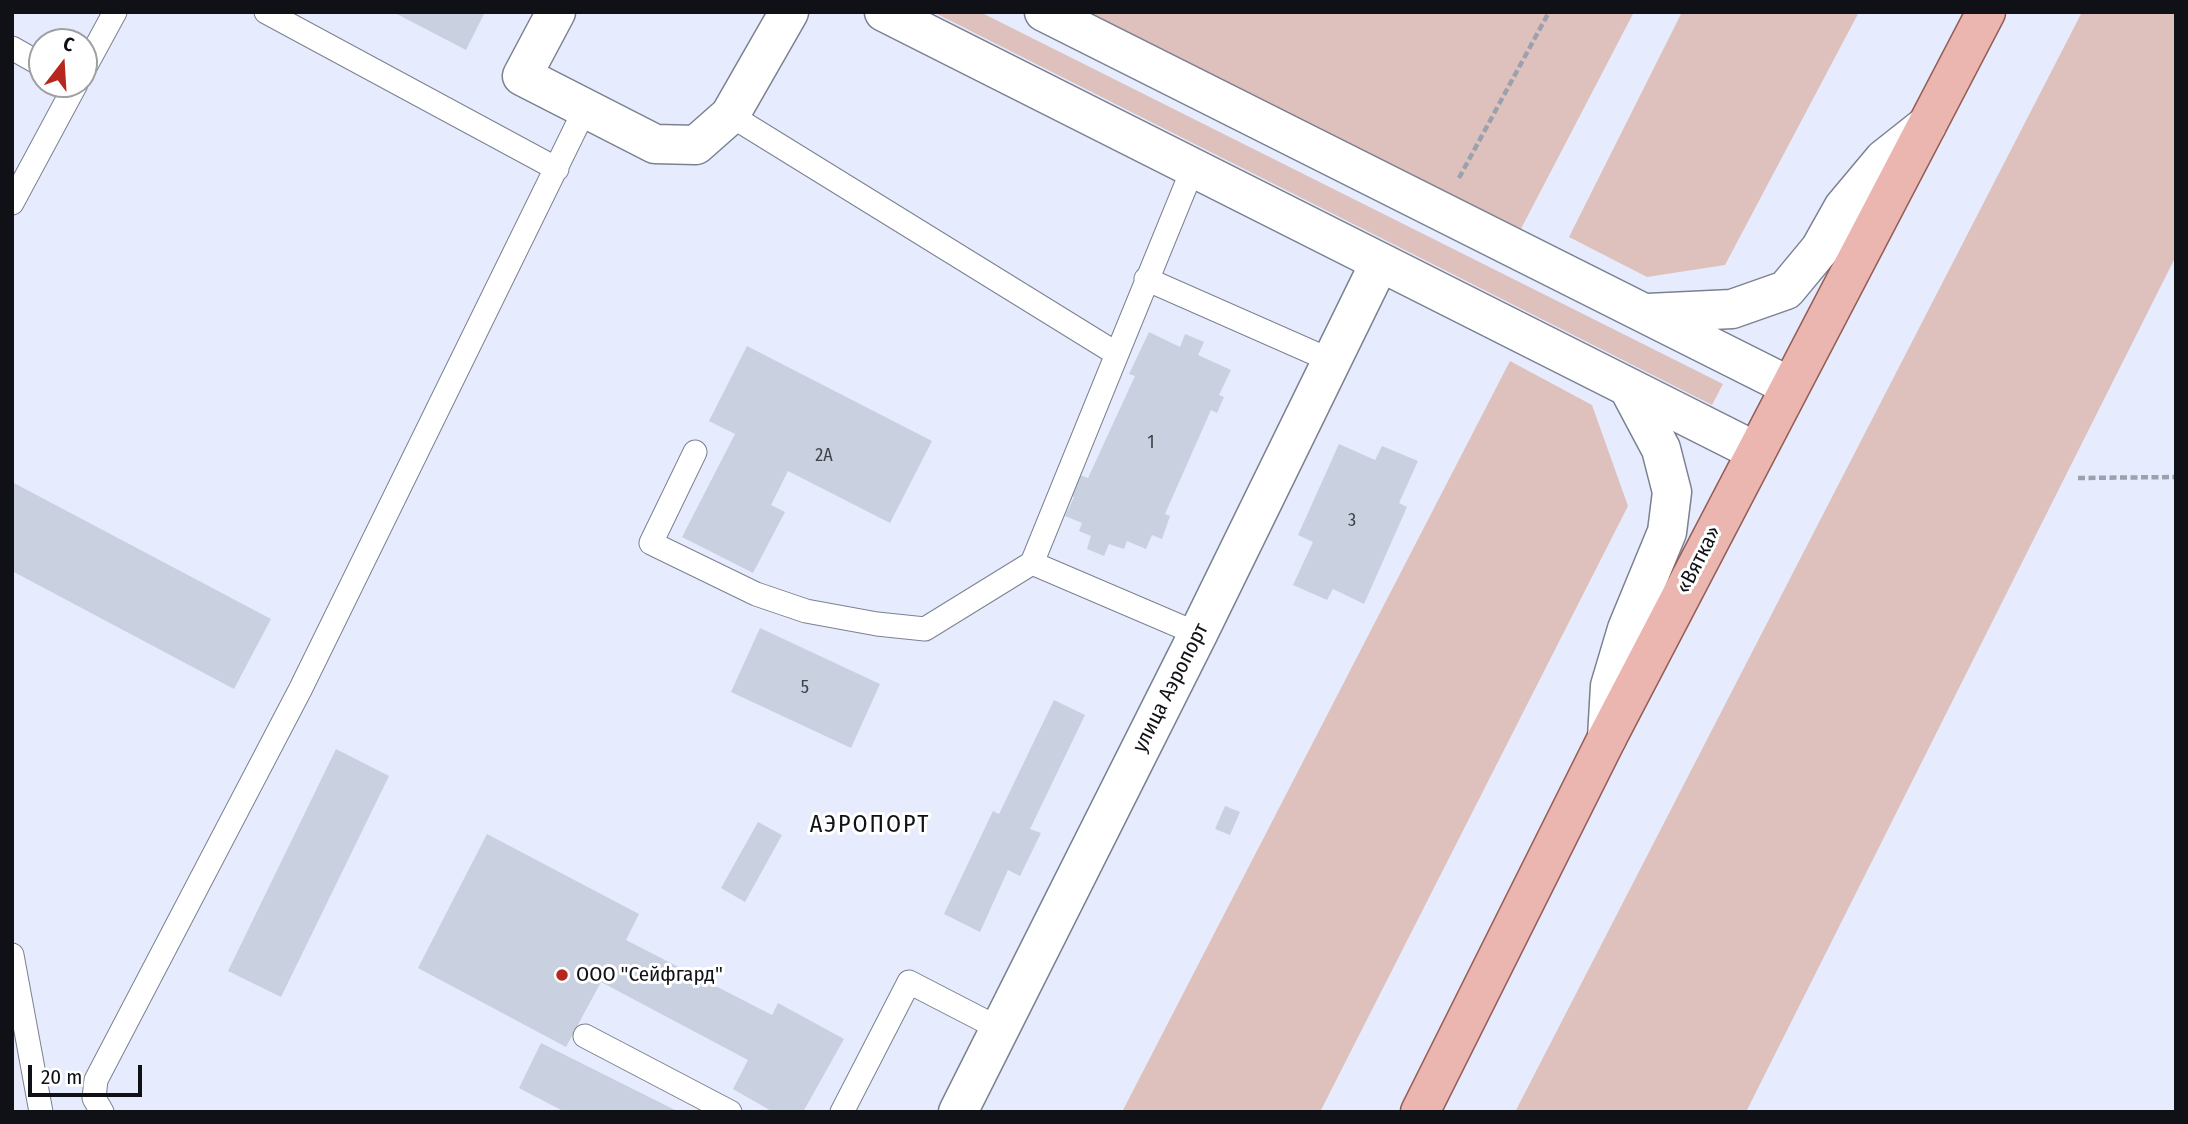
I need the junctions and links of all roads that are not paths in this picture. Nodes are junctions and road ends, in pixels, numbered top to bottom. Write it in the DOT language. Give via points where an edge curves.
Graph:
graph roads {
  1 [pos="115,12"];
  2 [pos="266,12"];
  3 [pos="556,12"];
  4 [pos="789,12"];
  5 [pos="884,12"];
  6 [pos="1044,12"];
  7 [pos="1986,12"];
  8 [pos="98,43"];
  9 [pos="12,48"];
  10 [pos="28,57"];
  11 [pos="68,98"];
  12 [pos="586,107"];
  13 [pos="730,115"];
  14 [pos="1927,125"];
  15 [pos="1194,168"];
  16 [pos="557,169"];
  17 [pos="12,203"];
  18 [pos="1381,262"];
  19 [pos="1146,279"];
  20 [pos="1646,313"];
  21 [pos="1117,354"];
  22 [pos="1332,361"];
  23 [pos="1790,386"];
  24 [pos="1628,387"];
  25 [pos="695,452"];
  26 [pos="1755,452"];
  27 [pos="1031,562"];
  28 [pos="1198,634"];
  29 [pos="1607,738"];
  30 [pos="12,955"];
  31 [pos="1000,1029"];
  32 [pos="585,1036"];
  33 [pos="41,1112"];
  34 [pos="102,1112"];
  35 [pos="730,1112"];
  36 [pos="842,1112"];
  37 [pos="958,1112"];
  38 [pos="1420,1112"];
  1 -- 8 [label="lane"];
  2 -- 16 [label="lane"];
  3 -- 12 [label="street" via="522,76"];
  4 -- 13 [label="street"];
  5 -- 15 [label="street"];
  6 -- 20 [label="street"];
  7 -- 14 [label="main road, «Вятка»"];
  9 -- 10 [label="lane"];
  11 -- 17 [label="lane"];
  12 -- 13 [label="street" via="655,144 696,145"];
  12 -- 16 [label="lane"];
  13 -- 21 [label="lane"];
  14 -- 20 [label="street" via="1884,159 1786,289 1732,309"];
  14 -- 23 [label="main road, «Вятка»"];
  15 -- 18 [label="street"];
  15 -- 19 [label="lane"];
  16 -- 34 [label="lane" via="300,690 96,1080 94,1098"];
  18 -- 22 [label="street, улица Аэропорт"];
  18 -- 24 [label="street"];
  19 -- 21 [label="lane"];
  19 -- 22 [label="lane"];
  20 -- 23 [label="street"];
  21 -- 27 [label="lane"];
  22 -- 28 [label="street, улица Аэропорт"];
  23 -- 26 [label="main road, «Вятка»"];
  24 -- 26 [label="street"];
  24 -- 29 [label="street" via="1661,449 1672,492 1667,532 1627,629 1610,685"];
  25 -- 27 [label="lane" via="651,543 756,594 806,611 925,629"];
  26 -- 29 [label="main road, «Вятка»"];
  27 -- 28 [label="lane"];
  28 -- 31 [label="street, улица Аэропорт"];
  29 -- 38 [label="main road, «Вятка»"];
  30 -- 33 [label="lane"];
  31 -- 36 [label="lane" via="909,982"];
  31 -- 37 [label="street, улица Аэропорт"];
  32 -- 35 [label="lane"];
}
